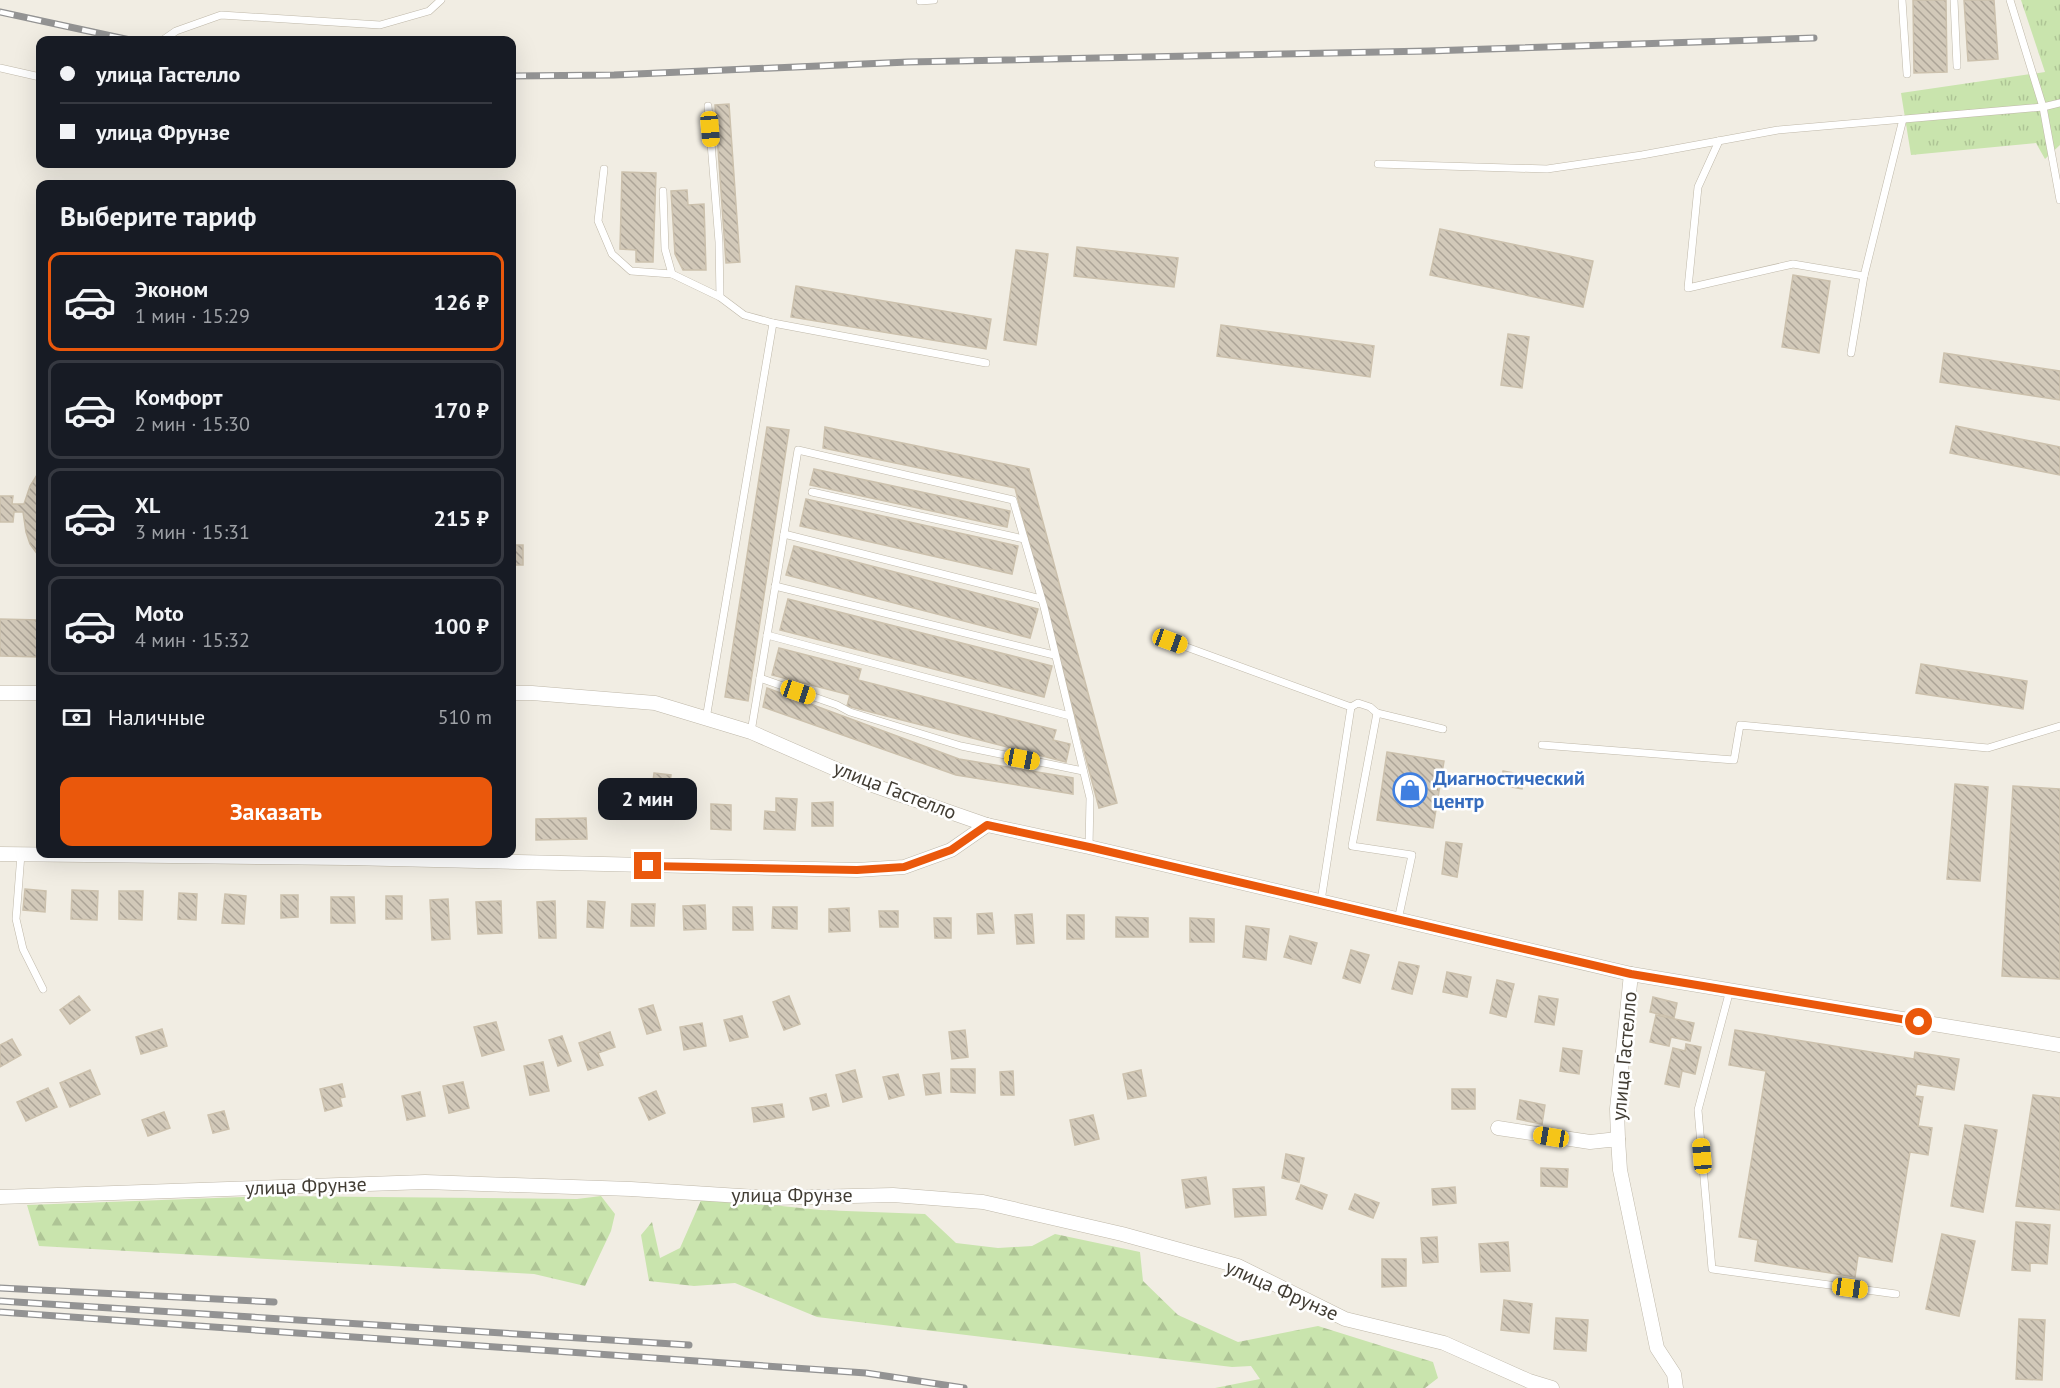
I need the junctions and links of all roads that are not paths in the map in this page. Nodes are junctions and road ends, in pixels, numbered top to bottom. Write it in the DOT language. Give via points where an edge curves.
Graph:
graph roads {
  1 [pos="441,0"];
  2 [pos="934,0"];
  3 [pos="1902,0"];
  4 [pos="1954,0"];
  5 [pos="2010,0"];
  6 [pos="920,2"];
  7 [pos="169,36"];
  8 [pos="1957,66"];
  9 [pos="0,68"];
  10 [pos="1907,74"];
  11 [pos="36,76"];
  12 [pos="2060,103"];
  13 [pos="708,106"];
  14 [pos="2043,107"];
  15 [pos="1903,119"];
  16 [pos="1719,141"];
  17 [pos="1378,164"];
  18 [pos="604,169"];
  19 [pos="663,192"];
  20 [pos="2060,200"];
  21 [pos="672,274"];
  22 [pos="1864,276"];
  23 [pos="720,297"];
  24 [pos="773,323"];
  25 [pos="1851,353"];
  26 [pos="986,363"];
  27 [pos="812,492"];
  28 [pos="784,534"];
  29 [pos="1024,539"];
  30 [pos="775,586"];
  31 [pos="1041,599"];
  32 [pos="767,635"];
  33 [pos="1170,641"];
  34 [pos="1054,655"];
  35 [pos="760,678"];
  36 [pos="0,693"];
  37 [pos="36,693"];
  38 [pos="516,693"];
  39 [pos="1351,707"];
  40 [pos="1377,713"];
  41 [pos="1070,716"];
  42 [pos="706,719"];
  43 [pos="2060,726"];
  44 [pos="1443,729"];
  45 [pos="751,732"];
  46 [pos="1542,746"];
  47 [pos="1083,771"];
  48 [pos="987,825"];
  49 [pos="1089,847"];
  50 [pos="0,854"];
  51 [pos="21,854"];
  52 [pos="36,854"];
  53 [pos="347,858"];
  54 [pos="1321,902"];
  55 [pos="1398,920"];
  56 [pos="1631,974"];
  57 [pos="43,989"];
  58 [pos="1730,990"];
  59 [pos="2060,1045"];
  60 [pos="1498,1128"];
  61 [pos="1618,1139"];
  62 [pos="0,1197"];
  63 [pos="1896,1294"];
  64 [pos="1552,1388"];
  65 [pos="1676,1388"];
  1 -- 7 [label="lane" via="429,11 380,25 221,15"];
  2 -- 6 [label="lane"];
  3 -- 10 [label="lane"];
  4 -- 8 [label="lane"];
  5 -- 14 [label="lane"];
  9 -- 11 [label="lane"];
  12 -- 14 [label="lane"];
  13 -- 23 [label="lane"];
  14 -- 15 [label="lane"];
  14 -- 20 [label="lane"];
  15 -- 16 [label="lane" via="1778,130"];
  15 -- 22 [label="lane"];
  16 -- 17 [label="lane" via="1547,169"];
  16 -- 22 [label="lane" via="1698,187 1688,288 1793,264"];
  18 -- 21 [label="lane" via="598,221 612,254 631,271"];
  19 -- 21 [label="lane" via="665,249"];
  21 -- 23 [label="lane"];
  22 -- 25 [label="lane"];
  23 -- 24 [label="lane" via="744,315"];
  24 -- 26 [label="lane"];
  24 -- 42 [label="lane"];
  27 -- 29 [label="lane"];
  28 -- 29 [label="lane" via="798,450 1012,500"];
  28 -- 30 [label="lane"];
  28 -- 31 [label="lane"];
  29 -- 31 [label="lane"];
  30 -- 32 [label="lane"];
  30 -- 34 [label="lane"];
  31 -- 34 [label="lane"];
  32 -- 35 [label="lane"];
  32 -- 41 [label="lane"];
  33 -- 39 [label="lane"];
  34 -- 41 [label="lane"];
  35 -- 45 [label="lane"];
  35 -- 47 [label="lane" via="850,712 961,746"];
  36 -- 37 [label="street"];
  38 -- 42 [label="street, улица Гастелло" via="655,703"];
  39 -- 40 [label="lane" via="1358,703"];
  39 -- 54 [label="lane"];
  40 -- 44 [label="lane"];
  40 -- 55 [label="lane" via="1352,846 1412,855"];
  41 -- 47 [label="lane"];
  42 -- 45 [label="street, улица Гастелло"];
  43 -- 46 [label="lane" via="1988,748 1740,725 1734,760"];
  45 -- 48 [label="street, улица Гастелло" via="872,785"];
  47 -- 49 [label="lane" via="1089,798"];
  48 -- 49 [label="street, улица Гастелло"];
  48 -- 53 [label="street" via="951,850 904,867 857,870"];
  49 -- 54 [label="street, улица Гастелло"];
  50 -- 51 [label="street"];
  51 -- 52 [label="street"];
  51 -- 57 [label="lane" via="16,920 23,949"];
  54 -- 55 [label="street, улица Гастелло"];
  55 -- 56 [label="street, улица Гастелло"];
  56 -- 58 [label="street, улица Гастелло"];
  56 -- 61 [label="street, улица Гастелло" via="1617,1109"];
  58 -- 59 [label="street, улица Гастелло"];
  58 -- 63 [label="lane" via="1698,1110 1712,1269"];
  60 -- 61 [label="street" via="1590,1142"];
  61 -- 65 [label="street" via="1620,1170 1657,1348 1674,1374"];
  62 -- 64 [label="street, улица Фрунзе" via="425,1182 771,1198 893,1194 983,1202 1238,1266 1345,1319 1444,1343"];
}
